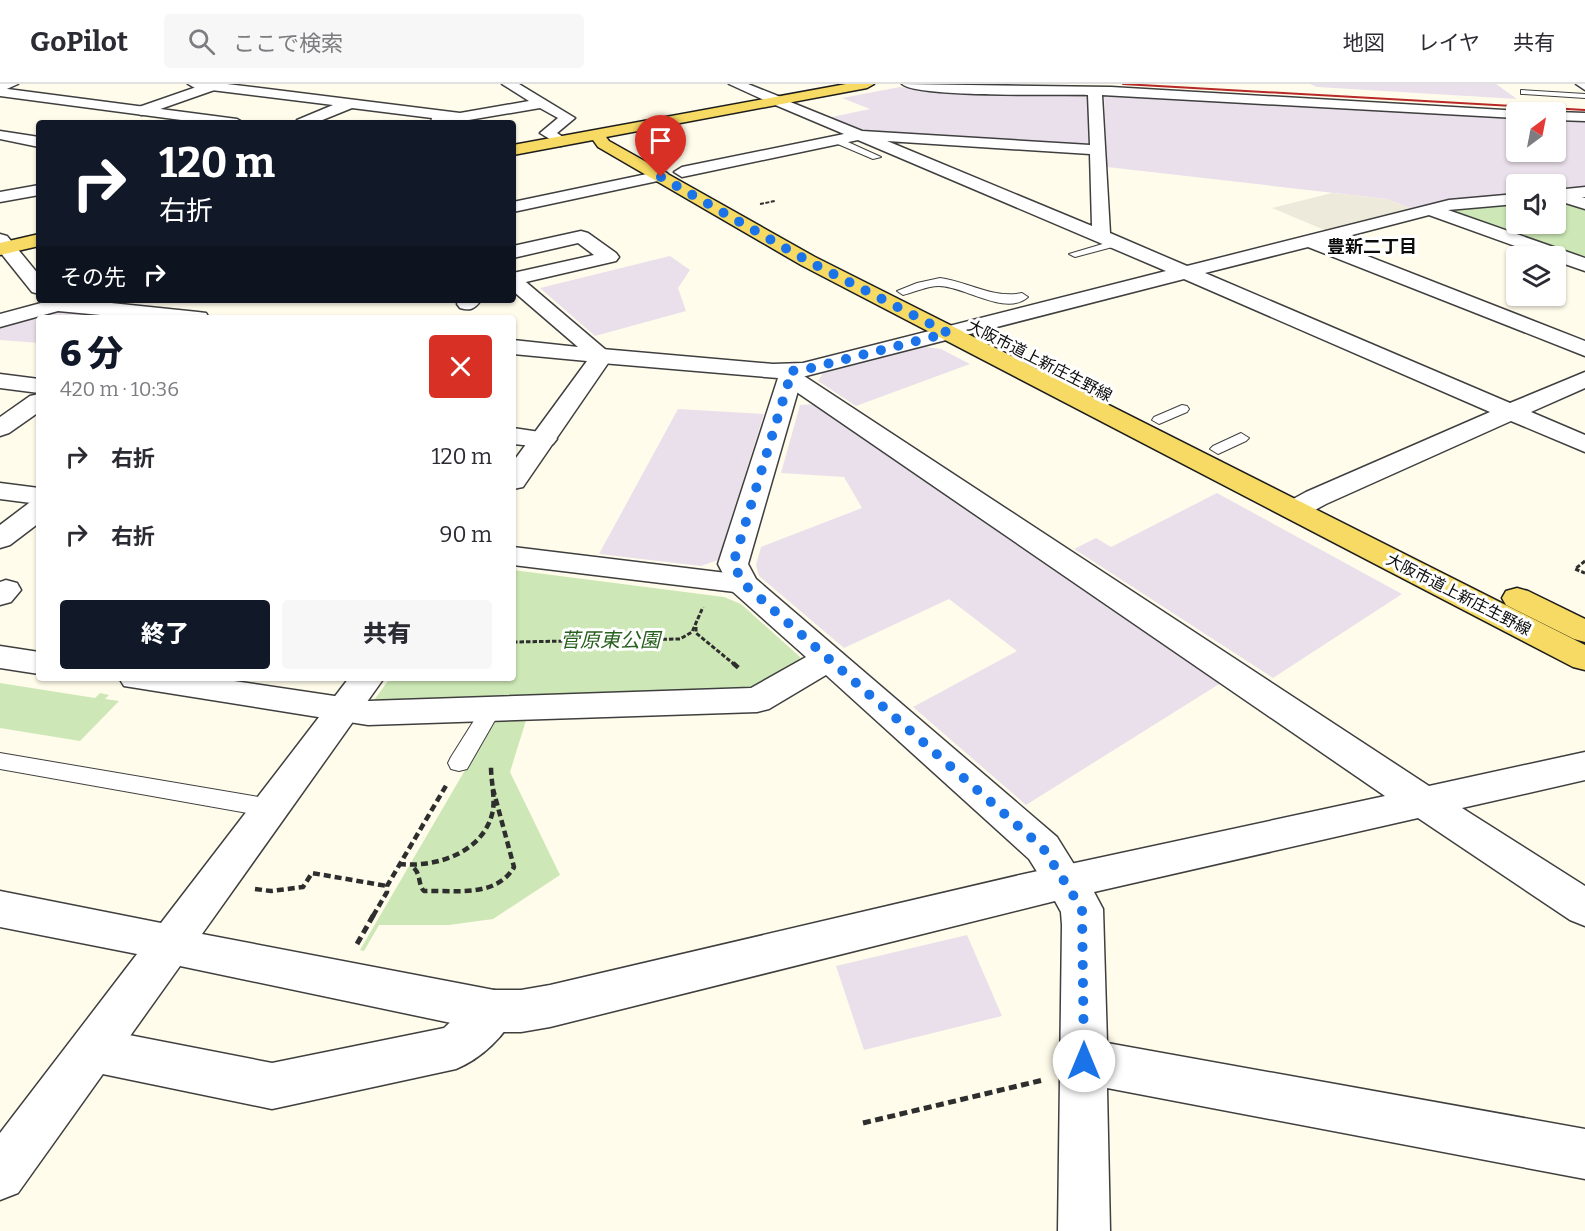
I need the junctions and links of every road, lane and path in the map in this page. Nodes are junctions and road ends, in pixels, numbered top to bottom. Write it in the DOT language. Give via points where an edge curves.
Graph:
graph roads {
  1 [pos="11,84"];
  2 [pos="195,84"];
  3 [pos="509,84"];
  4 [pos="736,84"];
  5 [pos="867,84"];
  6 [pos="909,84"];
  7 [pos="215,85"];
  8 [pos="0,90"];
  9 [pos="1524,92"];
  10 [pos="1095,93"];
  11 [pos="286,95"];
  12 [pos="1585,96"];
  13 [pos="354,98"];
  14 [pos="400,98"];
  15 [pos="778,101"];
  16 [pos="543,103"];
  17 [pos="379,106"];
  18 [pos="141,111"];
  19 [pos="1506,113"];
  20 [pos="1566,116"];
  21 [pos="459,117"];
  22 [pos="1585,117"];
  23 [pos="360,119"];
  24 [pos="217,120"];
  25 [pos="308,120"];
  26 [pos="367,120"];
  27 [pos="442,120"];
  28 [pos="597,134"];
  29 [pos="0,135"];
  30 [pos="860,135"];
  31 [pos="836,140"];
  32 [pos="36,141"];
  33 [pos="561,141"];
  34 [pos="516,149"];
  35 [pos="1097,150"];
  36 [pos="876,157"];
  37 [pos="671,174"];
  38 [pos="36,191"];
  39 [pos="1585,192"];
  40 [pos="1566,194"];
  41 [pos="0,197"];
  42 [pos="1566,198"];
  43 [pos="1506,200"];
  44 [pos="775,201"];
  45 [pos="1585,204"];
  46 [pos="759,205"];
  47 [pos="516,206"];
  48 [pos="1431,210"];
  49 [pos="604,231"];
  50 [pos="581,237"];
  51 [pos="36,240"];
  52 [pos="1109,240"];
  53 [pos="1311,241"];
  54 [pos="2,246"];
  55 [pos="516,251"];
  56 [pos="1076,254"];
  57 [pos="1585,265"];
  58 [pos="1185,273"];
  59 [pos="986,282"];
  60 [pos="516,283"];
  61 [pos="516,284"];
  62 [pos="36,285"];
  63 [pos="966,288"];
  64 [pos="903,291"];
  65 [pos="1022,297"];
  66 [pos="48,303"];
  67 [pos="60,303"];
  68 [pos="170,315"];
  69 [pos="0,321"];
  70 [pos="972,326"];
  71 [pos="948,333"];
  72 [pos="516,347"];
  73 [pos="1585,348"];
  74 [pos="602,356"];
  75 [pos="789,374"];
  76 [pos="1585,379"];
  77 [pos="0,381"];
  78 [pos="36,386"];
  79 [pos="36,404"];
  80 [pos="1182,409"];
  81 [pos="1510,413"];
  82 [pos="1159,420"];
  83 [pos="8,429"];
  84 [pos="516,436"];
  85 [pos="1241,438"];
  86 [pos="544,439"];
  87 [pos="1585,444"];
  88 [pos="1218,449"];
  89 [pos="516,477"];
  90 [pos="0,491"];
  91 [pos="36,496"];
  92 [pos="1305,504"];
  93 [pos="36,511"];
  94 [pos="0,539"];
  95 [pos="1415,548"];
  96 [pos="516,556"];
  97 [pos="1585,561"];
  98 [pos="1585,573"];
  99 [pos="728,582"];
  100 [pos="1495,588"];
  101 [pos="696,626"];
  102 [pos="1585,632"];
  103 [pos="516,642"];
  104 [pos="0,657"];
  105 [pos="829,659"];
  106 [pos="1585,659"];
  107 [pos="36,662"];
  108 [pos="155,681"];
  109 [pos="365,681"];
  110 [pos="770,692"];
  111 [pos="492,708"];
  112 [pos="343,710"];
  113 [pos="462,759"];
  114 [pos="0,761"];
  115 [pos="1585,766"];
  116 [pos="493,789"];
  117 [pos="1423,802"];
  118 [pos="270,808"];
  119 [pos="399,864"];
  120 [pos="414,868"];
  121 [pos="215,882"];
  122 [pos="1065,882"];
  123 [pos="387,886"];
  124 [pos="1585,908"];
  125 [pos="0,909"];
  126 [pos="169,945"];
  127 [pos="356,946"];
  128 [pos="494,1011"];
  129 [pos="93,1050"];
  130 [pos="1083,1072"];
  131 [pos="863,1123"];
  132 [pos="1585,1154"];
  133 [pos="0,1174"];
  134 [pos="1084,1231"];
  1 -- 8 [label="street"];
  2 -- 7 [label="street"];
  3 -- 16 [label="street"];
  4 -- 15 [label="street"];
  5 -- 15 [label="main road"];
  6 -- 10 [label="street" via="949,89"];
  7 -- 11 [label="street"];
  7 -- 18 [label="street"];
  8 -- 18 [label="street"];
  9 -- 12 [label="lane"];
  10 -- 19 [label="street"];
  10 -- 35 [label="street"];
  11 -- 13 [label="street" via="311,98 336,94"];
  11 -- 24 [label="street"];
  13 -- 17 [label="street"];
  13 -- 25 [label="street"];
  14 -- 17 [label="street"];
  15 -- 28 [label="main road"];
  15 -- 30 [label="street"];
  16 -- 21 [label="street"];
  16 -- 33 [label="street" via="568,118 547,133"];
  17 -- 21 [label="street"];
  18 -- 24 [label="street"];
  20 -- 22 [label="street"];
  21 -- 27 [label="street"];
  23 -- 26 [label="street"];
  28 -- 33 [label="main road"];
  28 -- 37 [label="main road, 大阪市道上新庄生野線" via="603,144"];
  29 -- 32 [label="street"];
  30 -- 31 [label="street"];
  30 -- 35 [label="street"];
  30 -- 52 [label="street"];
  31 -- 36 [label="lane"];
  31 -- 37 [label="street"];
  33 -- 34 [label="main road"];
  35 -- 52 [label="street"];
  37 -- 47 [label="street"];
  37 -- 64 [label="main road, 大阪市道上新庄生野線"];
  37 -- 71 [label="main road, 大阪市道上新庄生野線" via="808,261"];
  38 -- 41 [label="street"];
  39 -- 40 [label="street"];
  42 -- 45 [label="street"];
  43 -- 48 [label="street"];
  44 -- 46 [label="path"];
  48 -- 53 [label="street"];
  48 -- 57 [label="street"];
  49 -- 50 [label="street"];
  50 -- 55 [label="street"];
  50 -- 60 [label="street" via="617,255"];
  51 -- 54 [label="main road"];
  52 -- 56 [label="lane"];
  52 -- 58 [label="street"];
  53 -- 58 [label="street"];
  53 -- 73 [label="street"];
  54 -- 62 [label="street"];
  58 -- 70 [label="street"];
  58 -- 81 [label="street"];
  59 -- 63 [label="lane"];
  61 -- 74 [label="street"];
  63 -- 64 [label="lane" via="940,282"];
  63 -- 65 [label="lane" via="997,300"];
  64 -- 70 [label="main road, 大阪市道上新庄生野線"];
  66 -- 69 [label="street"];
  67 -- 68 [label="street"];
  70 -- 71 [label="street"];
  70 -- 82 [label="main road, 大阪市道上新庄生野線"];
  71 -- 75 [label="street"];
  71 -- 92 [label="main road, 大阪市道上新庄生野線"];
  72 -- 74 [label="street"];
  74 -- 75 [label="street"];
  74 -- 86 [label="street"];
  75 -- 99 [label="street"];
  75 -- 117 [label="street"];
  76 -- 81 [label="street"];
  77 -- 78 [label="street"];
  79 -- 83 [label="street"];
  80 -- 82 [label="lane"];
  81 -- 87 [label="street"];
  81 -- 92 [label="street"];
  82 -- 88 [label="main road, 大阪市道上新庄生野線"];
  84 -- 86 [label="street"];
  85 -- 88 [label="lane"];
  86 -- 89 [label="street"];
  88 -- 92 [label="main road, 大阪市道上新庄生野線"];
  90 -- 91 [label="street"];
  92 -- 95 [label="main road, 大阪市道上新庄生野線"];
  92 -- 106 [label="main road, 大阪市道上新庄生野線"];
  93 -- 94 [label="street"];
  96 -- 99 [label="street"];
  97 -- 98 [label="path" via="1575,569"];
  99 -- 101 [label="path"];
  99 -- 105 [label="street"];
  100 -- 102 [label="main road, 大阪市道上新庄生野線"];
  101 -- 103 [label="path" via="687,636 673,640"];
  101 -- 110 [label="path" via="696,633"];
  104 -- 107 [label="street"];
  105 -- 110 [label="street"];
  105 -- 122 [label="street" via="1043,848"];
  108 -- 112 [label="street"];
  109 -- 112 [label="street"];
  110 -- 111 [label="street" via="757,700"];
  111 -- 112 [label="street" via="368,713"];
  111 -- 113 [label="lane"];
  112 -- 118 [label="street"];
  113 -- 116 [label="path" via="481,760 491,766"];
  113 -- 119 [label="path"];
  114 -- 118 [label="lane"];
  115 -- 117 [label="street"];
  116 -- 120 [label="path" via="493,811 477,839 448,860"];
  116 -- 120 [label="path" via="514,867 512,872 489,890 424,891 419,871"];
  117 -- 122 [label="street"];
  117 -- 124 [label="street"];
  118 -- 121 [label="street"];
  119 -- 120 [label="path"];
  119 -- 123 [label="path"];
  121 -- 123 [label="path" via="271,891 303,887 312,873"];
  121 -- 126 [label="street"];
  122 -- 128 [label="street" via="550,1006"];
  122 -- 130 [label="street" via="1082,909"];
  123 -- 127 [label="path"];
  125 -- 126 [label="street"];
  126 -- 128 [label="street"];
  126 -- 129 [label="street"];
  128 -- 129 [label="street" via="456,1047 272,1086"];
  129 -- 133 [label="street"];
  130 -- 131 [label="path"];
  130 -- 132 [label="street"];
  130 -- 134 [label="street"];
}
